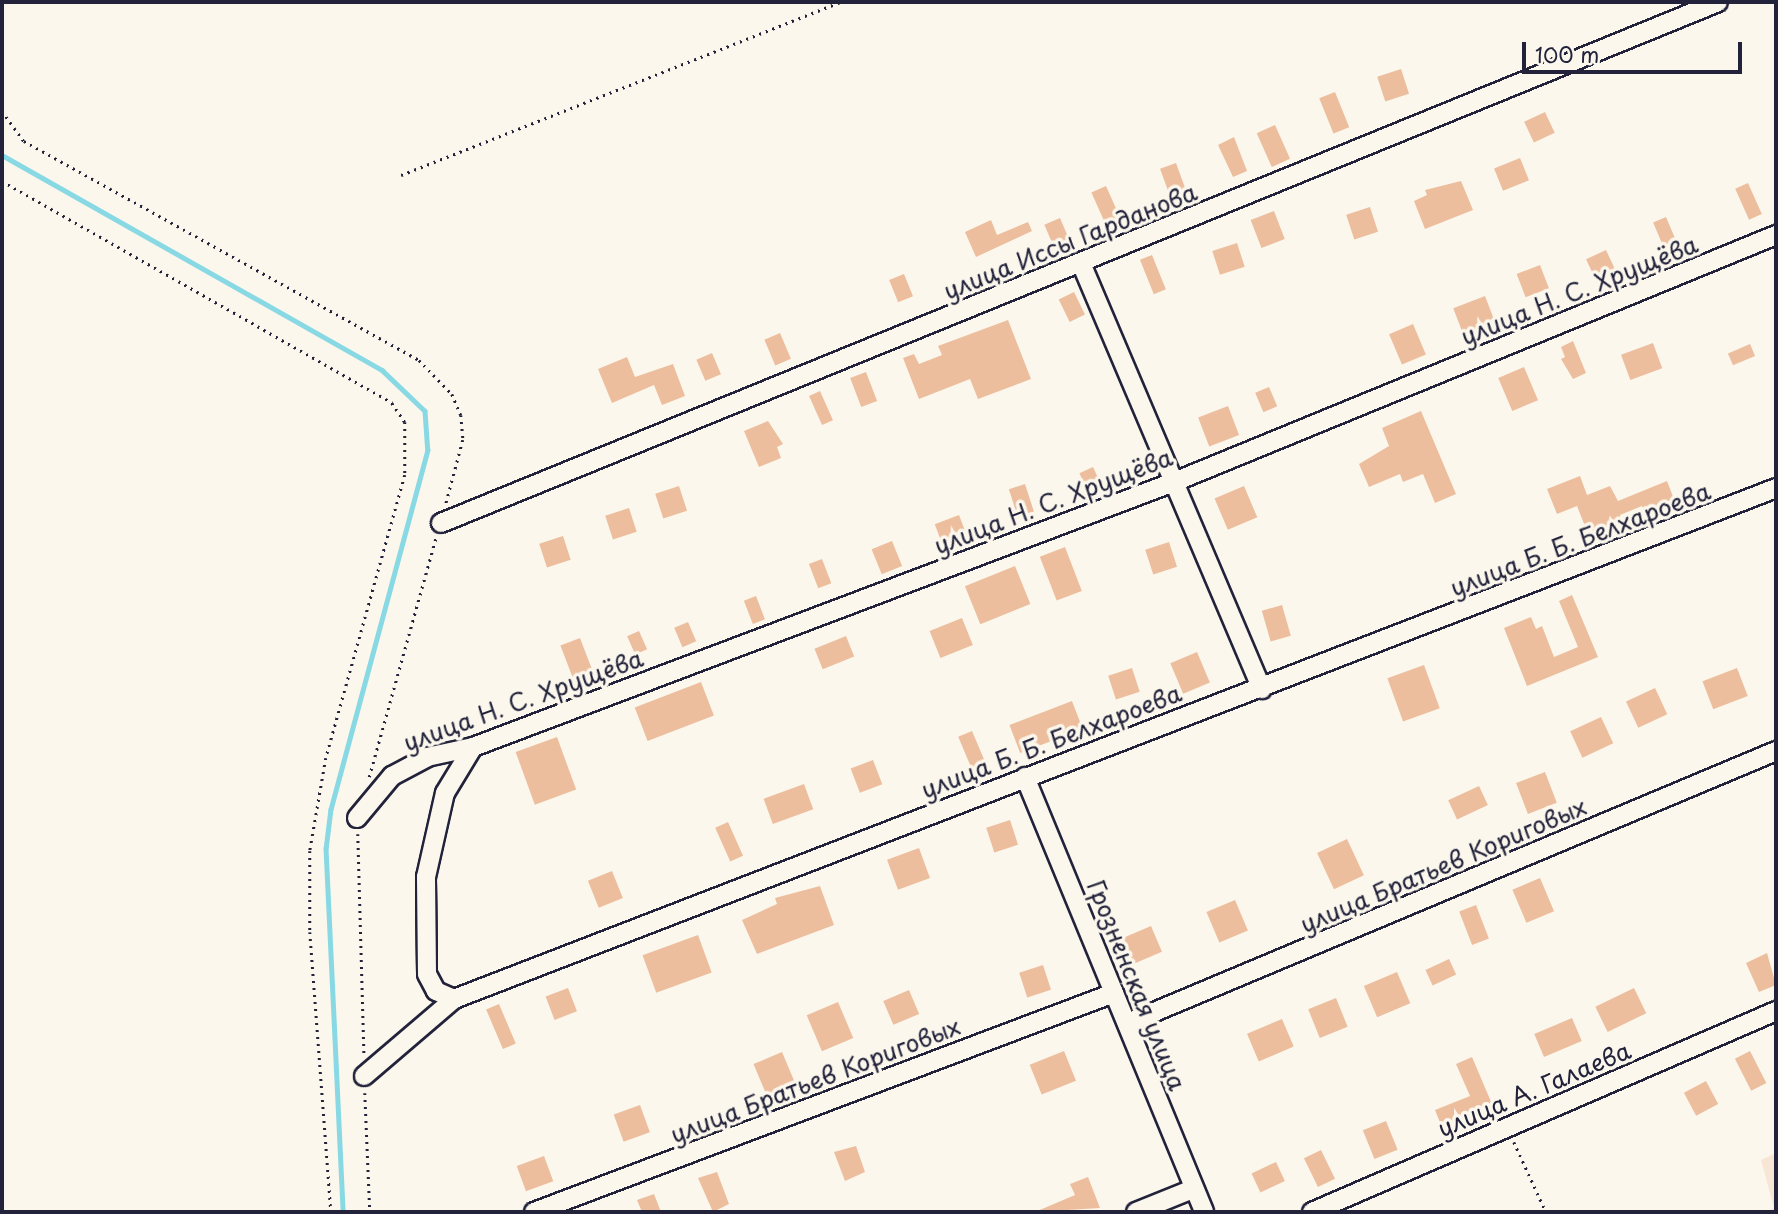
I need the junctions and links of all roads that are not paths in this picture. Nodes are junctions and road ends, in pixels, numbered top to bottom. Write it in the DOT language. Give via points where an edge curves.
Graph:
graph roads {
  1 [pos="1718,2"];
  2 [pos="1776,235"];
  3 [pos="1082,263"];
  4 [pos="1174,482"];
  5 [pos="1776,488"];
  6 [pos="440,523"];
  7 [pos="1262,689"];
  8 [pos="473,747"];
  9 [pos="1776,751"];
  10 [pos="1025,777"];
  11 [pos="357,817"];
  12 [pos="1114,993"];
  13 [pos="454,999"];
  14 [pos="1776,1011"];
  15 [pos="1128,1023"];
  16 [pos="365,1076"];
  17 [pos="1193,1189"];
  18 [pos="534,1212"];
  19 [pos="1136,1212"];
  20 [pos="1204,1212"];
  21 [pos="1312,1212"];
  1 -- 3 [label="street, улица Иссы Гарданова"];
  2 -- 4 [label="street, улица Н. С. Хрущёва"];
  3 -- 4 [label="street"];
  3 -- 6 [label="street, улица Иссы Гарданова"];
  4 -- 7 [label="street"];
  4 -- 8 [label="street, улица Н. С. Хрущёва"];
  5 -- 7 [label="street, улица Б. Б. Белхароева"];
  7 -- 10 [label="street, улица Б. Б. Белхароева"];
  8 -- 11 [label="street, улица Н. С. Хрущёва" via="427,757 391,776"];
  8 -- 13 [label="street" via="445,793 426,877 427,974 436,991"];
  9 -- 15 [label="street, улица Братьев Кориговых"];
  10 -- 12 [label="street, Грозненская улица"];
  10 -- 13 [label="street, улица Б. Б. Белхароева"];
  12 -- 15 [label="street, Грозненская улица"];
  12 -- 18 [label="street, улица Братьев Кориговых"];
  13 -- 16 [label="street, улица Б. Б. Белхароева"];
  14 -- 21 [label="street, улица А. Галаева"];
  15 -- 17 [label="street, Грозненская улица"];
  17 -- 19 [label="street"];
  17 -- 20 [label="street, Грозненская улица"];
}
